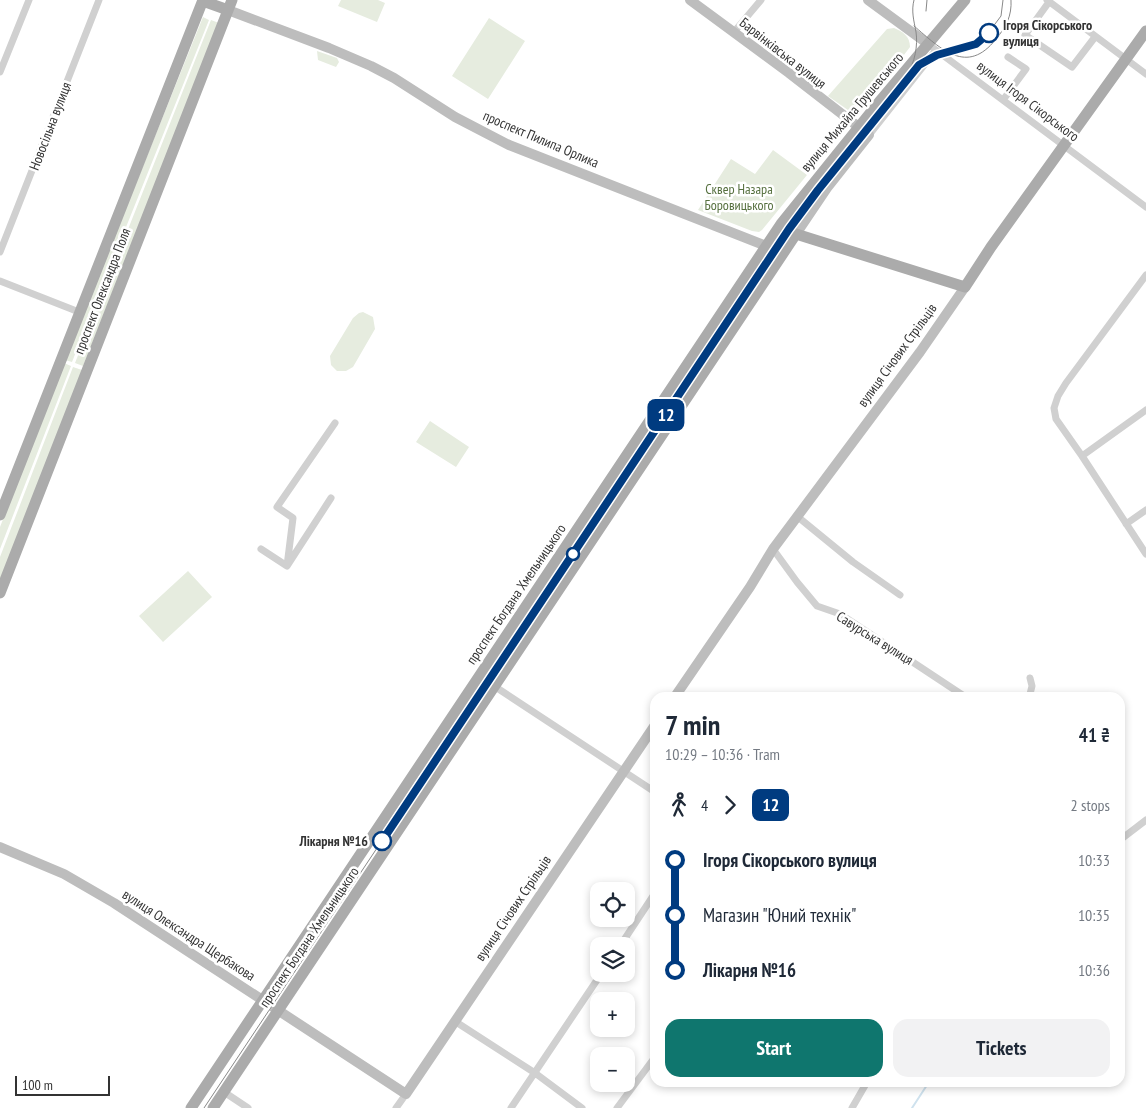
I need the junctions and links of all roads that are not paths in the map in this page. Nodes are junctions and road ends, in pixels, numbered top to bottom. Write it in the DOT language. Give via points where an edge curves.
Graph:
graph roads {
  1 [pos="29,0"];
  2 [pos="99,0"];
  3 [pos="202,0"];
  4 [pos="690,0"];
  5 [pos="761,0"];
  6 [pos="868,0"];
  7 [pos="965,0"];
  8 [pos="1047,1"];
  9 [pos="230,5"];
  10 [pos="1146,31"];
  11 [pos="734,32"];
  12 [pos="1095,37"];
  13 [pos="932,47"];
  14 [pos="1008,57"];
  15 [pos="1125,59"];
  16 [pos="0,72"];
  17 [pos="1146,74"];
  18 [pos="1003,100"];
  19 [pos="858,127"];
  20 [pos="868,135"];
  21 [pos="1064,146"];
  22 [pos="1146,207"];
  23 [pos="796,234"];
  24 [pos="766,246"];
  25 [pos="0,252"];
  26 [pos="782,253"];
  27 [pos="1146,275"];
  28 [pos="0,281"];
  29 [pos="965,286"];
  30 [pos="79,312"];
  31 [pos="1146,410"];
  32 [pos="335,423"];
  33 [pos="1082,456"];
  34 [pos="602,491"];
  35 [pos="331,498"];
  36 [pos="617,500"];
  37 [pos="1146,510"];
  38 [pos="0,515"];
  39 [pos="798,517"];
  40 [pos="1126,524"];
  41 [pos="261,549"];
  42 [pos="773,549"];
  43 [pos="1146,554"];
  44 [pos="287,566"];
  45 [pos="0,593"];
  46 [pos="900,594"];
  47 [pos="479,676"];
  48 [pos="1030,678"];
  49 [pos="494,686"];
  50 [pos="678,692"];
  51 [pos="958,692"];
  52 [pos="1030,692"];
  53 [pos="650,732"];
  54 [pos="623,770"];
  55 [pos="650,789"];
  56 [pos="1146,820"];
  57 [pos="1125,836"];
  58 [pos="0,847"];
  59 [pos="650,901"];
  60 [pos="626,937"];
  61 [pos="596,982"];
  62 [pos="264,1000"];
  63 [pos="279,1009"];
  64 [pos="456,1022"];
  65 [pos="650,1064"];
  66 [pos="535,1073"];
  67 [pos="864,1087"];
  68 [pos="224,1092"];
  69 [pos="406,1094"];
  70 [pos="191,1108"];
  71 [pos="213,1108"];
  72 [pos="248,1108"];
  73 [pos="396,1108"];
  74 [pos="511,1108"];
  75 [pos="582,1108"];
  76 [pos="617,1108"];
  77 [pos="852,1108"];
  1 -- 16 [label="street"];
  2 -- 25 [label="street, Новосільна вулиця"];
  3 -- 9 [label="main road"];
  3 -- 30 [label="main road, проспект Олександра Поля"];
  4 -- 11 [label="street, Барвінківська вулиця"];
  5 -- 11 [label="street"];
  6 -- 13 [label="street, вулиця Ігоря Сікорського"];
  7 -- 13 [label="main road, вулиця Михайла Грушевського"];
  8 -- 12 [label="street"];
  8 -- 12 [label="street" via="1025,35 1072,67"];
  9 -- 24 [label="street, проспект Пилипа Орлика" via="371,66 510,145"];
  9 -- 45 [label="main road, проспект Олександра Поля"];
  10 -- 15 [label="main road, вулиця Січових Стрільців"];
  11 -- 19 [label="street, Барвінківська вулиця"];
  12 -- 15 [label="street"];
  13 -- 18 [label="street, вулиця Ігоря Сікорського"];
  13 -- 19 [label="main road, вулиця Михайла Грушевського"];
  13 -- 20 [label="street, вулиця Михайла Грушевського"];
  14 -- 18 [label="street" via="1026,69"];
  15 -- 17 [label="street"];
  15 -- 21 [label="main road, вулиця Січових Стрільців"];
  18 -- 21 [label="street, вулиця Ігоря Сікорського"];
  19 -- 20 [label="street, Барвінківська вулиця"];
  19 -- 24 [label="main road, вулиця Михайла Грушевського" via="792,208"];
  20 -- 23 [label="street, вулиця Михайла Грушевського"];
  21 -- 22 [label="street, вулиця Ігоря Сікорського"];
  21 -- 29 [label="main road, вулиця Січових Стрільців"];
  23 -- 26 [label="main road, проспект Богдана Хмельницького"];
  23 -- 29 [label="main road"];
  24 -- 26 [label="main road"];
  24 -- 34 [label="main road, проспект Богдана Хмельницького"];
  26 -- 36 [label="main road, проспект Богдана Хмельницького"];
  27 -- 33 [label="street" via="1058,396 1054,408 1056,419"];
  28 -- 30 [label="street"];
  29 -- 39 [label="street, вулиця Січових Стрільців"];
  30 -- 38 [label="main road, проспект Олександра Поля"];
  31 -- 33 [label="street"];
  32 -- 44 [label="street" via="278,507 293,518"];
  33 -- 40 [label="street"];
  34 -- 36 [label="main road"];
  34 -- 47 [label="main road, проспект Богдана Хмельницького"];
  35 -- 44 [label="street"];
  36 -- 49 [label="main road, проспект Богдана Хмельницького"];
  37 -- 40 [label="street"];
  39 -- 42 [label="street, вулиця Січових Стрільців"];
  39 -- 46 [label="street" via="853,562"];
  40 -- 43 [label="street"];
  41 -- 44 [label="street"];
  42 -- 50 [label="street, вулиця Січових Стрільців"];
  42 -- 51 [label="street, Савурська вулиця" via="817,606 840,614"];
  47 -- 49 [label="main road"];
  47 -- 62 [label="main road, проспект Богдана Хмельницького"];
  48 -- 52 [label="street"];
  49 -- 54 [label="street"];
  49 -- 63 [label="main road, проспект Богдана Хмельницького"];
  53 -- 54 [label="street, вулиця Січових Стрільців"];
  54 -- 55 [label="street"];
  54 -- 64 [label="street, вулиця Січових Стрільців"];
  56 -- 57 [label="street"];
  58 -- 62 [label="street, вулиця Олександра Щербакова" via="64,874"];
  59 -- 60 [label="street"];
  61 -- 66 [label="street"];
  62 -- 63 [label="street, вулиця Олександра Щербакова"];
  62 -- 70 [label="main road, проспект Богдана Хмельницького"];
  63 -- 68 [label="main road, проспект Богдана Хмельницького"];
  63 -- 69 [label="street, вулиця Олександра Щербакова"];
  64 -- 66 [label="street"];
  64 -- 69 [label="street, вулиця Січових Стрільців"];
  65 -- 76 [label="street"];
  66 -- 74 [label="street"];
  66 -- 75 [label="street"];
  67 -- 77 [label="street"];
  68 -- 71 [label="main road, проспект Богдана Хмельницького"];
  68 -- 72 [label="street"];
  69 -- 73 [label="street, вулиця Січових Стрільців"];
}
